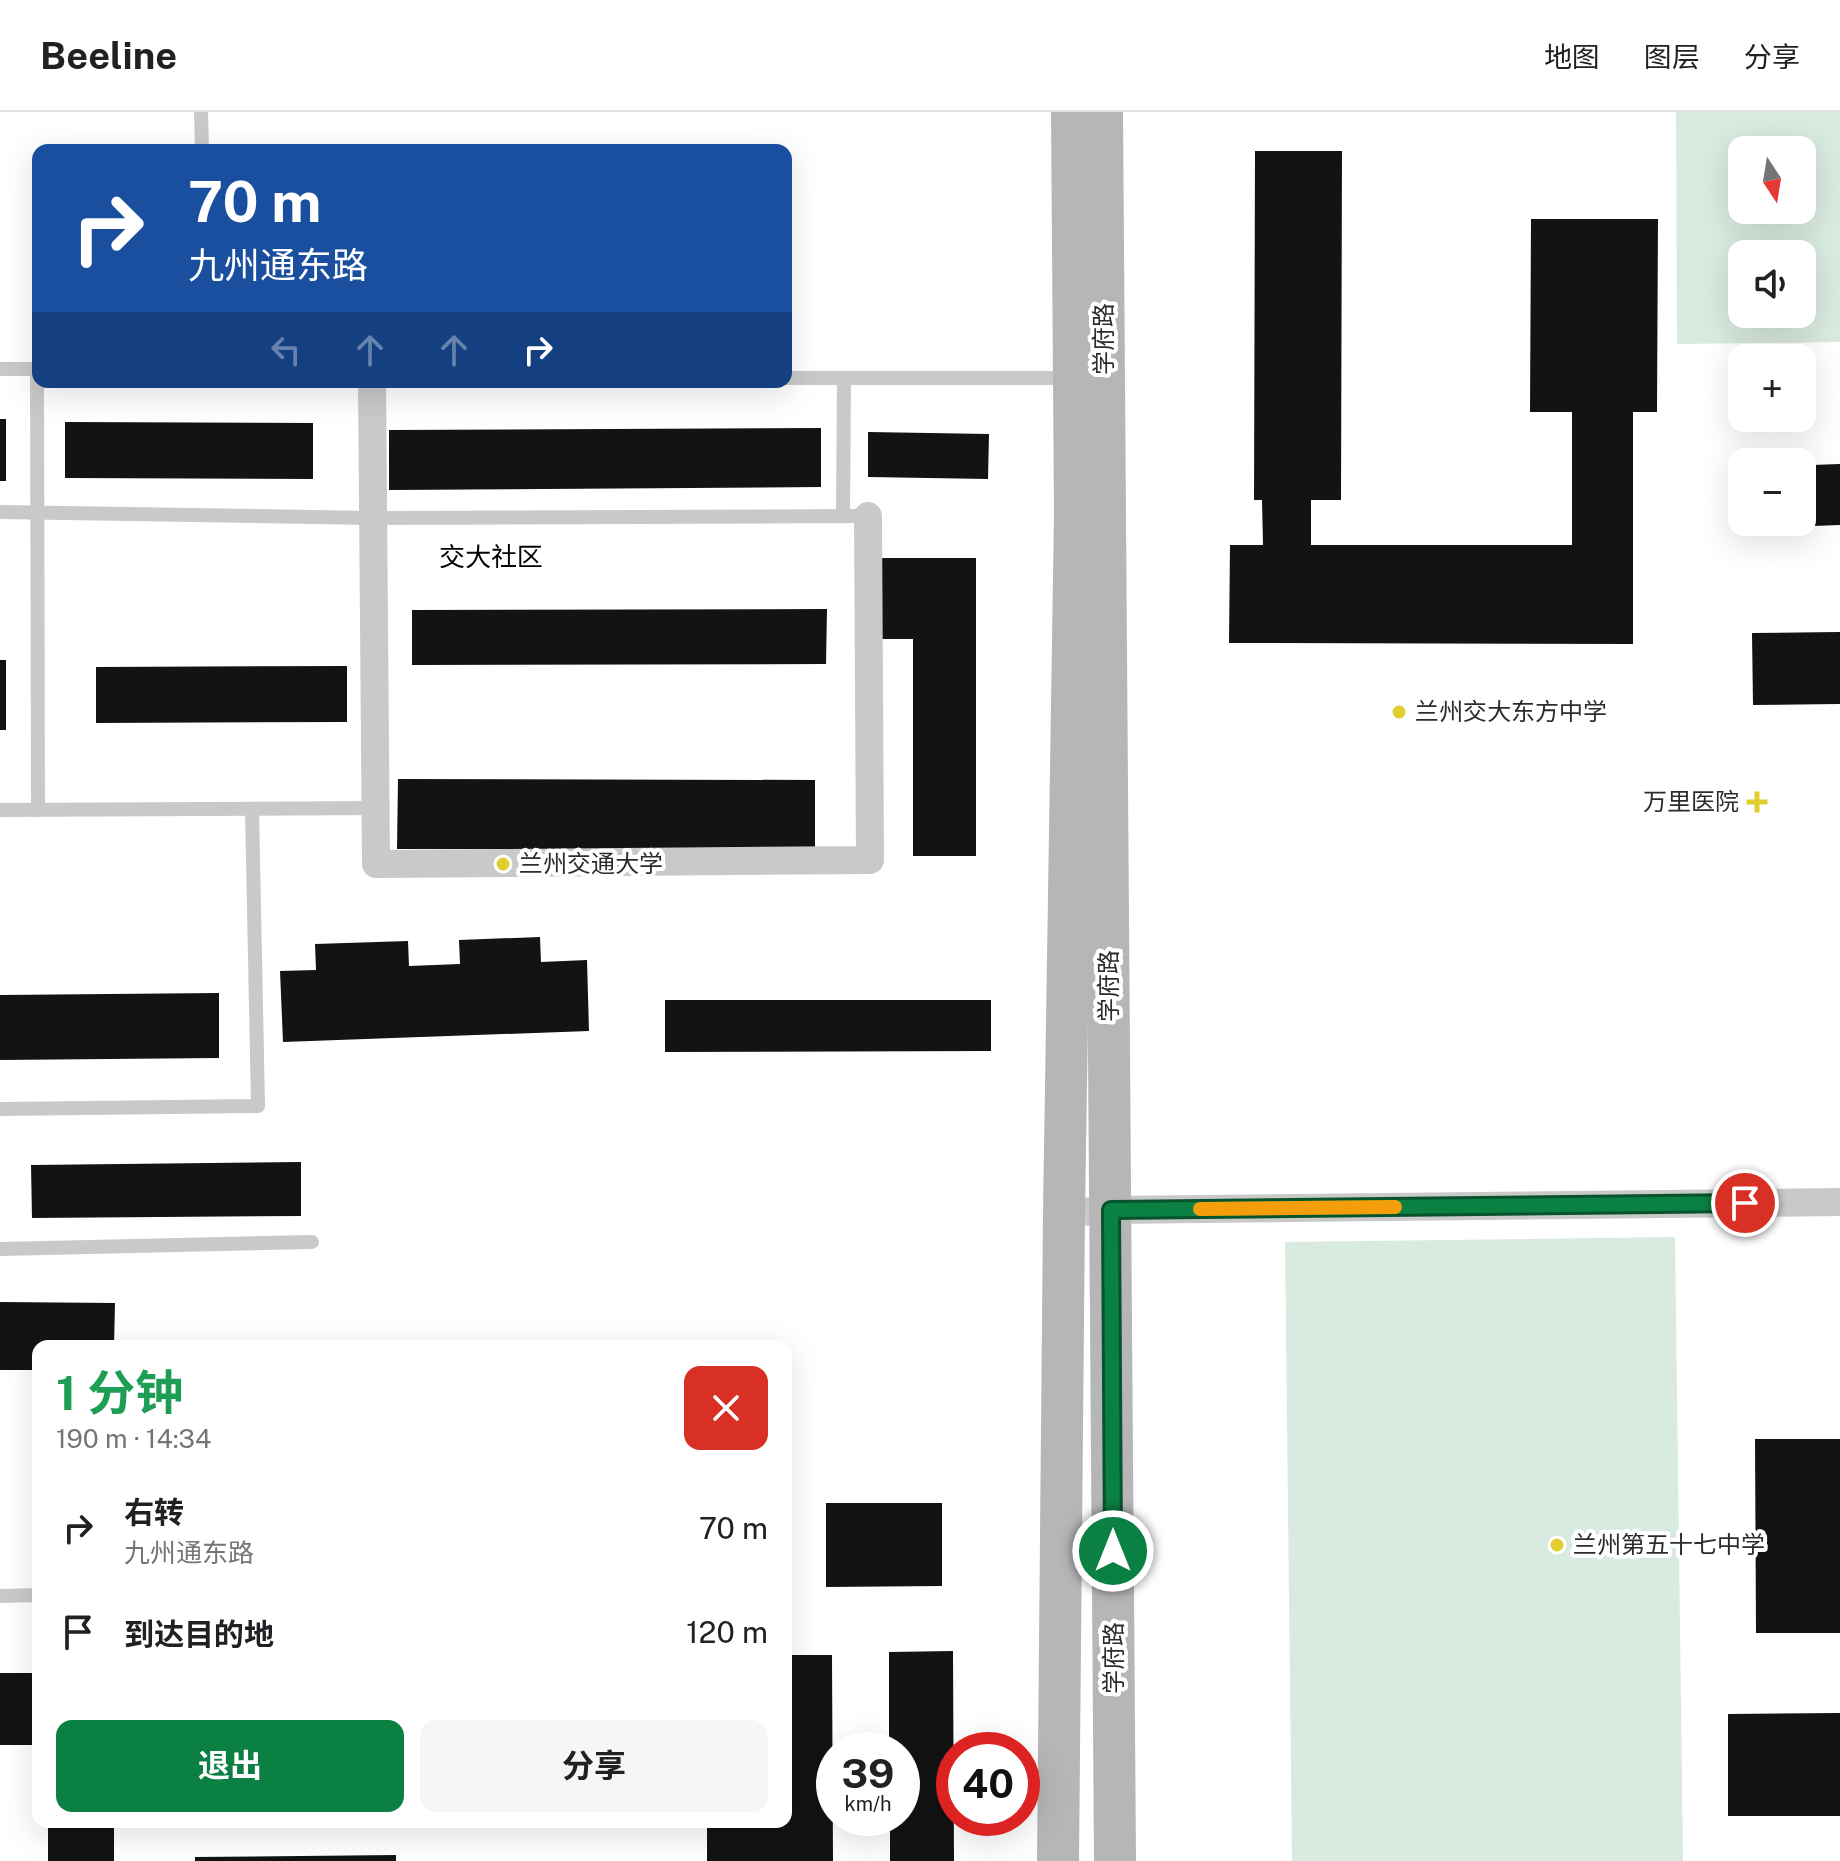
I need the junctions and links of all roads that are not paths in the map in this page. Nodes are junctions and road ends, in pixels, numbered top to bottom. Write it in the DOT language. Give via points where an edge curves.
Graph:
graph roads {
  1 [pos="201,112"];
  2 [pos="1072,112"];
  3 [pos="1102,112"];
  4 [pos="202,144"];
  5 [pos="0,369"];
  6 [pos="32,369"];
  7 [pos="792,378"];
  8 [pos="844,378"];
  9 [pos="1074,378"];
  10 [pos="38,388"];
  11 [pos="372,388"];
  12 [pos="0,512"];
  13 [pos="38,513"];
  14 [pos="855,516"];
  15 [pos="373,518"];
  16 [pos="375,808"];
  17 [pos="252,809"];
  18 [pos="0,810"];
  19 [pos="38,810"];
  20 [pos="0,1109"];
  21 [pos="1840,1202"];
  22 [pos="1111,1210"];
  23 [pos="1064,1213"];
  24 [pos="312,1242"];
  25 [pos="0,1249"];
  26 [pos="32,1595"];
  27 [pos="0,1596"];
  28 [pos="1058,1861"];
  29 [pos="1115,1861"];
  1 -- 4 [label="lane"];
  2 -- 9 [label="street, 学府路"];
  3 -- 22 [label="street, 学府路"];
  5 -- 6 [label="lane"];
  7 -- 8 [label="lane"];
  8 -- 9 [label="lane"];
  8 -- 14 [label="lane"];
  9 -- 23 [label="street, 学府路"];
  10 -- 13 [label="lane"];
  11 -- 15 [label="street"];
  12 -- 13 [label="lane"];
  13 -- 15 [label="lane"];
  13 -- 19 [label="lane"];
  14 -- 15 [label="lane"];
  14 -- 16 [label="street" via="870,860 376,864"];
  15 -- 16 [label="street"];
  16 -- 17 [label="lane"];
  17 -- 19 [label="lane"];
  17 -- 20 [label="lane" via="258,1106"];
  18 -- 19 [label="lane"];
  21 -- 22 [label="street"];
  22 -- 23 [label="street"];
  22 -- 29 [label="street, 学府路"];
  23 -- 28 [label="street, 学府路"];
  24 -- 25 [label="lane"];
  26 -- 27 [label="lane"];
}
